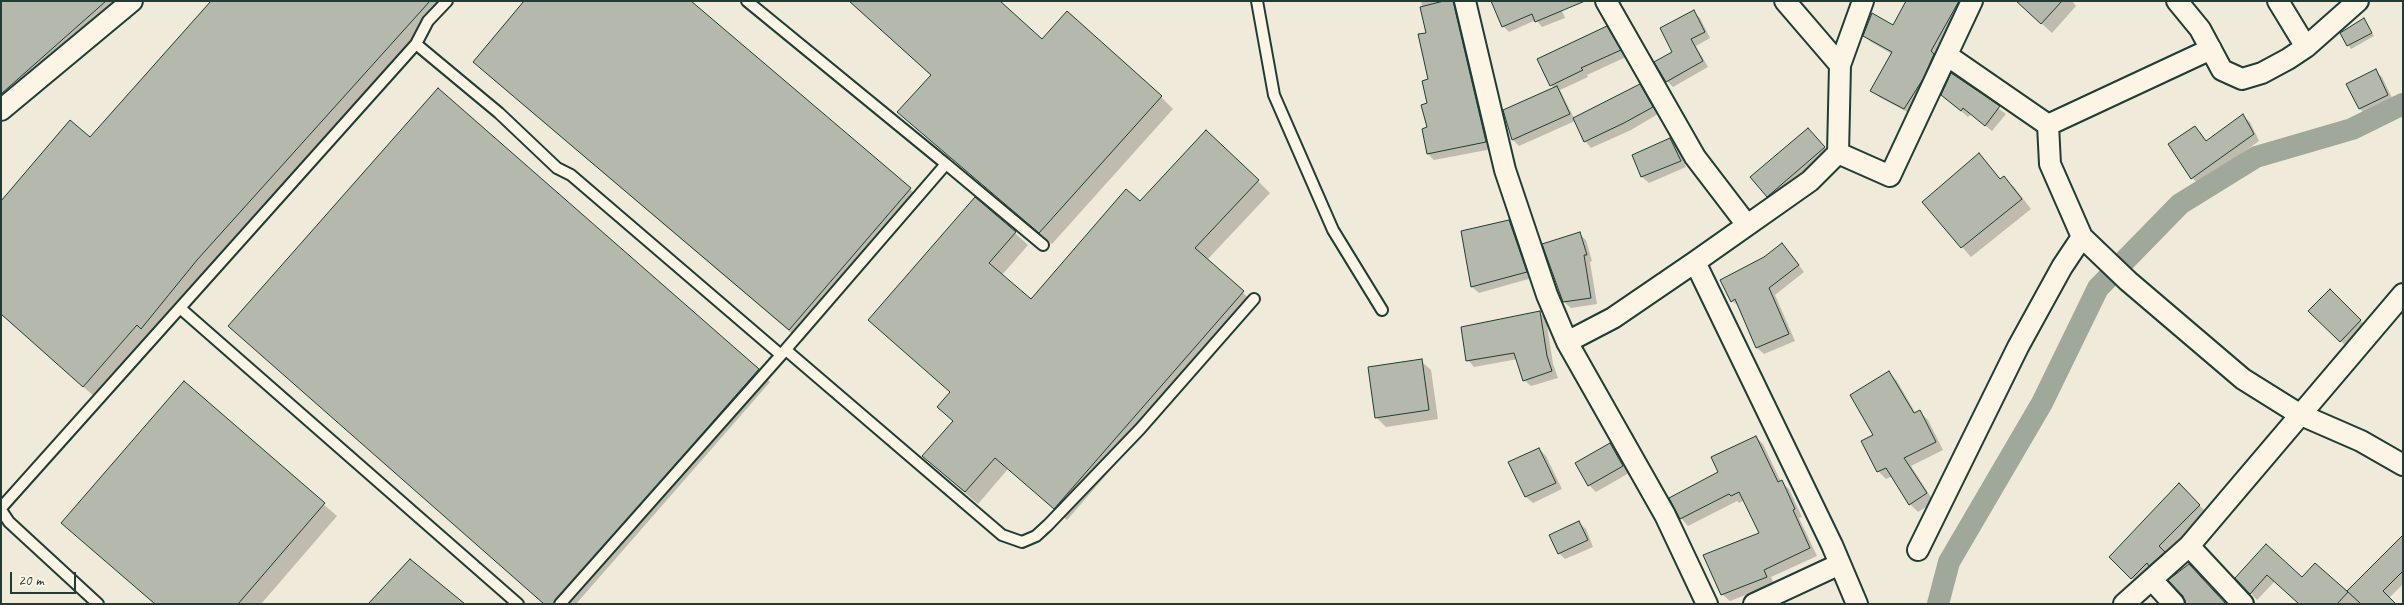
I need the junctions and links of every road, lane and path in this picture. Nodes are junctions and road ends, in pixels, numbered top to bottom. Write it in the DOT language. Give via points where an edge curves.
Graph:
graph roads {
  1 [pos="132,1"];
  2 [pos="447,1"];
  3 [pos="747,1"];
  4 [pos="1257,1"];
  5 [pos="1465,1"];
  6 [pos="1606,1"];
  7 [pos="1785,1"];
  8 [pos="1863,1"];
  9 [pos="1972,1"];
  10 [pos="2176,1"];
  11 [pos="2278,1"];
  12 [pos="2358,1"];
  13 [pos="416,44"];
  14 [pos="2306,47"];
  15 [pos="2211,49"];
  16 [pos="1948,56"];
  17 [pos="1840,65"];
  18 [pos="1,110"];
  19 [pos="2048,125"];
  20 [pos="1838,153"];
  21 [pos="946,164"];
  22 [pos="1747,225"];
  23 [pos="2084,240"];
  24 [pos="1044,245"];
  25 [pos="1695,262"];
  26 [pos="2403,294"];
  27 [pos="1254,299"];
  28 [pos="180,308"];
  29 [pos="1382,310"];
  30 [pos="1567,342"];
  31 [pos="784,353"];
  32 [pos="2299,414"];
  33 [pos="2403,465"];
  34 [pos="1,509"];
  35 [pos="2189,546"];
  36 [pos="1918,550"];
  37 [pos="1840,564"];
  38 [pos="2152,580"];
  39 [pos="98,604"];
  40 [pos="518,604"];
  41 [pos="560,604"];
  42 [pos="1707,604"];
  43 [pos="1754,604"];
  44 [pos="1857,604"];
  45 [pos="2124,604"];
  46 [pos="2174,604"];
  47 [pos="2243,604"];
  1 -- 18 [label="street"];
  2 -- 13 [label="lane" via="428,22"];
  3 -- 21 [label="lane"];
  4 -- 29 [label="lane" via="1274,95 1333,230"];
  5 -- 30 [label="street" via="1505,170 1547,295"];
  6 -- 22 [label="street" via="1695,157"];
  7 -- 17 [label="street"];
  8 -- 17 [label="street"];
  9 -- 16 [label="street"];
  10 -- 15 [label="street" via="2200,29"];
  11 -- 14 [label="street"];
  12 -- 14 [label="street"];
  13 -- 28 [label="lane"];
  13 -- 31 [label="lane" via="557,168 572,175"];
  14 -- 15 [label="street" via="2262,73 2242,78 2222,70"];
  15 -- 19 [label="street"];
  16 -- 19 [label="street"];
  16 -- 20 [label="street" via="1890,176"];
  17 -- 20 [label="street"];
  19 -- 23 [label="street" via="2050,164"];
  20 -- 22 [label="street" via="1810,180"];
  21 -- 24 [label="lane"];
  21 -- 31 [label="lane"];
  22 -- 25 [label="street"];
  23 -- 32 [label="street" via="2243,379"];
  23 -- 36 [label="street" via="2062,267 2018,347"];
  25 -- 30 [label="street" via="1613,318"];
  25 -- 37 [label="street"];
  26 -- 32 [label="street"];
  27 -- 31 [label="lane" via="1133,436 1048,525 1036,536 1022,542 1002,535"];
  28 -- 34 [label="lane"];
  28 -- 40 [label="lane"];
  30 -- 42 [label="street" via="1665,515"];
  31 -- 41 [label="lane"];
  32 -- 33 [label="street" via="2361,441"];
  32 -- 35 [label="street"];
  34 -- 39 [label="lane" via="9,522"];
  35 -- 38 [label="street"];
  35 -- 47 [label="street"];
  37 -- 43 [label="street"];
  37 -- 44 [label="street"];
  38 -- 45 [label="street"];
  38 -- 46 [label="street"];
}
